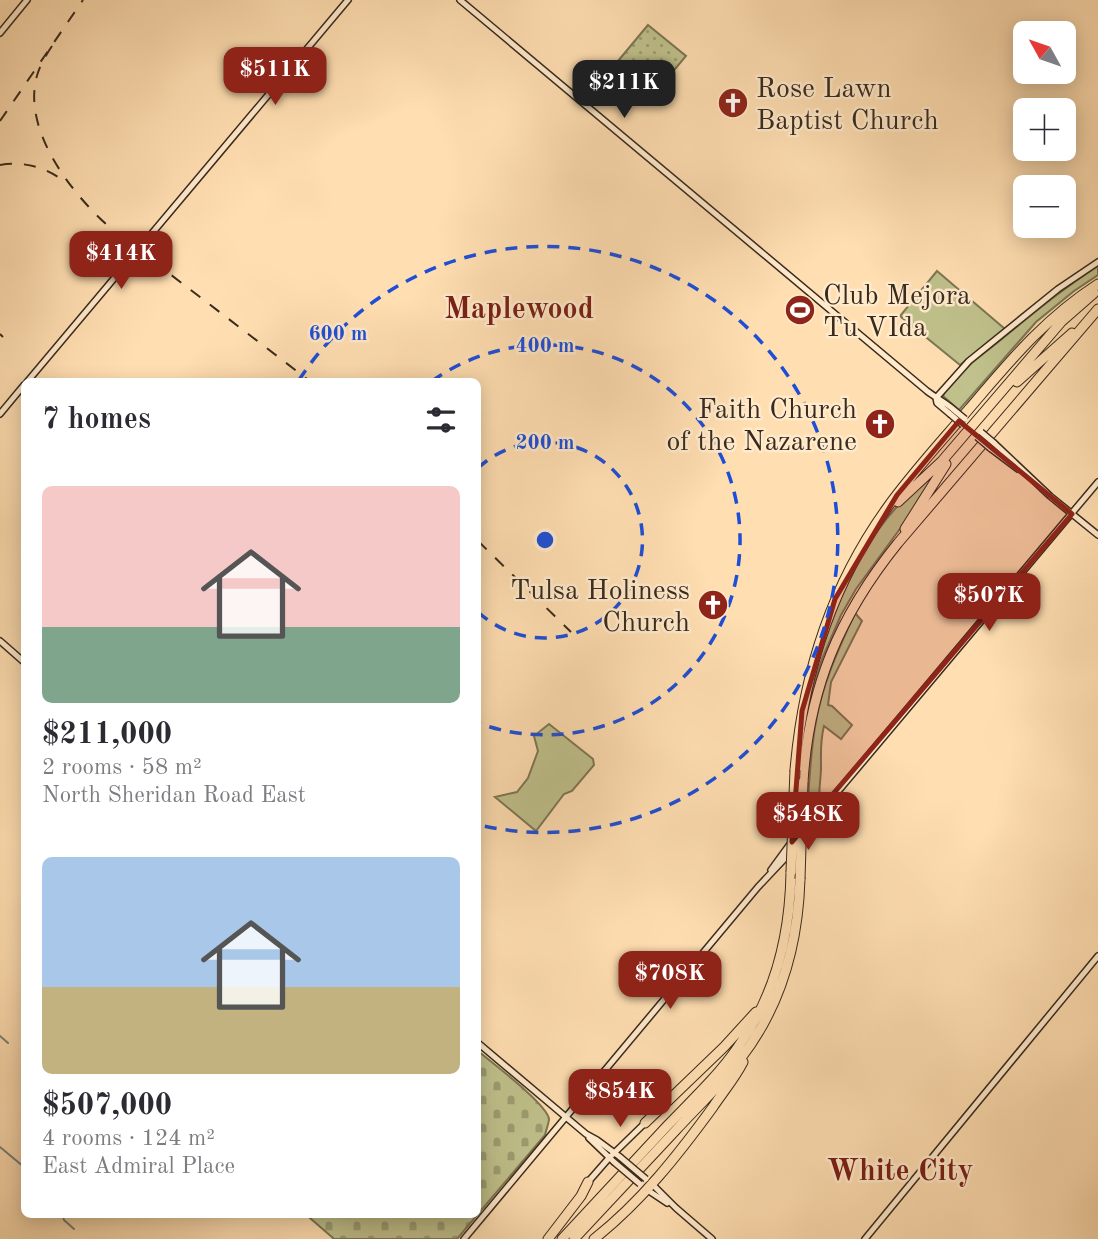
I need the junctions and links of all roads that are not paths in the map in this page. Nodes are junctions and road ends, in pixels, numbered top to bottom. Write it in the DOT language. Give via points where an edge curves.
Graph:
graph roads {
  1 [pos="27,0"];
  2 [pos="348,0"];
  3 [pos="460,0"];
  4 [pos="0,33"];
  5 [pos="1098,262"];
  6 [pos="1098,284"];
  7 [pos="1098,290"];
  8 [pos="1097,310"];
  9 [pos="30,378"];
  10 [pos="21,389"];
  11 [pos="936,398"];
  12 [pos="0,414"];
  13 [pos="972,429"];
  14 [pos="1098,482"];
  15 [pos="1072,514"];
  16 [pos="1098,536"];
  17 [pos="868,537"];
  18 [pos="898,543"];
  19 [pos="0,641"];
  20 [pos="21,659"];
  21 [pos="1098,956"];
  22 [pos="764,1003"];
  23 [pos="758,1032"];
  24 [pos="481,1046"];
  25 [pos="566,1118"];
  26 [pos="645,1124"];
  27 [pos="612,1158"];
  28 [pos="588,1182"];
  29 [pos="646,1184"];
  30 [pos="464,1239"];
  31 [pos="548,1239"];
  32 [pos="562,1239"];
  33 [pos="574,1239"];
  34 [pos="594,1239"];
  35 [pos="712,1239"];
  36 [pos="865,1239"];
  1 -- 4 [label="main road"];
  2 -- 9 [label="main road"];
  3 -- 11 [label="main road"];
  5 -- 11 [label="main road" via="970,361"];
  6 -- 17 [label="highway" via="1061,310 1017,352 897,495"];
  7 -- 13 [label="highway" via="1062,321"];
  8 -- 13 [label="highway"];
  8 -- 18 [label="highway"];
  10 -- 12 [label="main road"];
  11 -- 13 [label="main road, bridge"];
  13 -- 15 [label="main road, bridge"];
  13 -- 17 [label="highway"];
  13 -- 18 [label="highway"];
  14 -- 15 [label="main road"];
  15 -- 16 [label="main road"];
  15 -- 25 [label="main road"];
  17 -- 22 [label="highway, bridge" via="835,599 815,654 802,711 789,916 775,979"];
  18 -- 23 [label="highway, bridge" via="859,597 820,681 803,782 793,944 779,991"];
  19 -- 20 [label="main road"];
  21 -- 36 [label="main road"];
  22 -- 26 [label="highway"];
  22 -- 32 [label="highway" via="726,1063"];
  23 -- 29 [label="highway" via="738,1071 691,1136"];
  23 -- 33 [label="highway" via="732,1070"];
  24 -- 25 [label="main road"];
  25 -- 27 [label="main road"];
  25 -- 30 [label="main road"];
  26 -- 27 [label="main road"];
  27 -- 28 [label="main road"];
  27 -- 29 [label="main road, bridge"];
  27 -- 29 [label="main road, bridge" via="620,1157"];
  28 -- 31 [label="highway"];
  29 -- 34 [label="highway" via="614,1223"];
  29 -- 35 [label="main road"];
}
